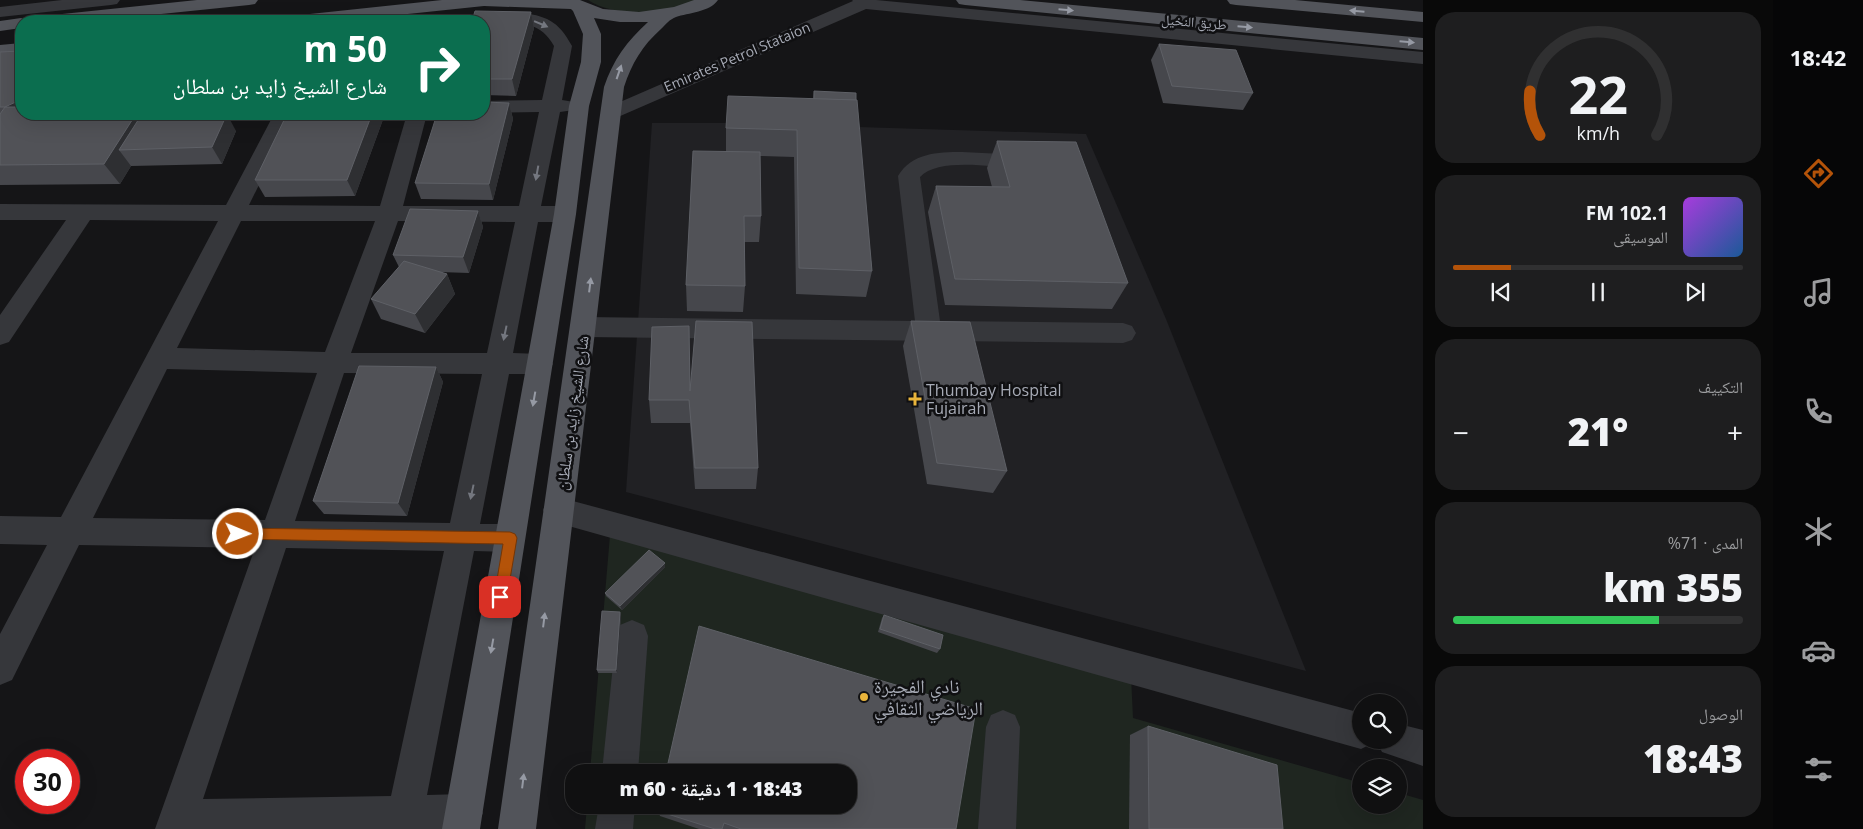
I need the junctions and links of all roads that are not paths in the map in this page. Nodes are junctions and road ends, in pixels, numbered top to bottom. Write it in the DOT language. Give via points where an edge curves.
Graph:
graph roads {
  1 [pos="111,0"];
  2 [pos="249,0"];
  3 [pos="708,0"];
  4 [pos="965,0"];
  5 [pos="1236,0"];
  6 [pos="862,1"];
  7 [pos="573,4"];
  8 [pos="0,12"];
  9 [pos="456,13"];
  10 [pos="102,15"];
  11 [pos="417,15"];
  12 [pos="486,15"];
  13 [pos="490,15"];
  14 [pos="666,15"];
  15 [pos="1423,17"];
  16 [pos="15,25"];
  17 [pos="0,26"];
  18 [pos="1423,44"];
  19 [pos="15,50"];
  20 [pos="0,52"];
  21 [pos="1423,58"];
  22 [pos="549,106"];
  23 [pos="579,106"];
  24 [pos="490,107"];
  25 [pos="611,113"];
  26 [pos="281,120"];
  27 [pos="415,120"];
  28 [pos="1049,162"];
  29 [pos="0,212"];
  30 [pos="83,213"];
  31 [pos="233,214"];
  32 [pos="389,214"];
  33 [pos="530,214"];
  34 [pos="565,214"];
  35 [pos="584,327"];
  36 [pos="929,331"];
  37 [pos="1123,333"];
  38 [pos="0,335"];
  39 [pos="159,358"];
  40 [pos="334,363"];
  41 [pos="499,364"];
  42 [pos="540,364"];
  43 [pos="558,510"];
  44 [pos="0,530"];
  45 [pos="70,531"];
  46 [pos="275,534"];
  47 [pos="463,538"];
  48 [pos="510,538"];
  49 [pos="632,636"];
  50 [pos="0,668"];
  51 [pos="1003,728"];
  52 [pos="1352,729"];
  53 [pos="1407,744"];
  54 [pos="1423,748"];
  55 [pos="621,764"];
  56 [pos="615,814"];
  57 [pos="404,821"];
  58 [pos="462,821"];
  59 [pos="175,824"];
  60 [pos="517,829"];
  61 [pos="614,829"];
  62 [pos="997,829"];
  1 -- 8 [label="street"];
  2 -- 10 [label="main road"];
  3 -- 14 [label="main road"];
  4 -- 18 [label="main road, طريق النخيل, one-way"];
  15 -- 5 [label="main road, طريق النخيل, one-way"];
  6 -- 21 [label="street" via="872,5"];
  6 -- 25 [label="street, Emirates Petrol Stataion"];
  7 -- 9 [label="main road" via="504,0"];
  7 -- 14 [label="main road" via="607,15"];
  7 -- 23 [label="main road" via="592,34 593,48"];
  9 -- 11 [label="main road"];
  9 -- 12 [label="street, one-way"];
  13 -- 22 [label="street, one-way" via="543,23 560,37 563,46"];
  25 -- 14 [label="main road, شارع الشيخ زايد بن سلطان, one-way" via="614,87 630,49"];
  16 -- 17 [label="main road"];
  19 -- 20 [label="main road"];
  22 -- 23 [label="street"];
  22 -- 24 [label="street"];
  22 -- 33 [label="street, one-way"];
  23 -- 34 [label="main road"];
  35 -- 25 [label="main road, شارع الشيخ زايد بن سلطان, one-way"];
  26 -- 31 [label="street"];
  27 -- 32 [label="street"];
  28 -- 36 [label="street" via="942,160 914,168 909,176"];
  29 -- 30 [label="street"];
  30 -- 31 [label="street"];
  30 -- 38 [label="street"];
  31 -- 32 [label="street"];
  31 -- 39 [label="street"];
  32 -- 33 [label="street"];
  32 -- 40 [label="street"];
  33 -- 34 [label="street"];
  33 -- 41 [label="street, one-way"];
  34 -- 42 [label="main road"];
  35 -- 36 [label="street"];
  35 -- 43 [label="main road, شارع الشيخ زايد بن سلطان"];
  36 -- 37 [label="street"];
  39 -- 40 [label="street"];
  39 -- 45 [label="street"];
  40 -- 41 [label="street"];
  40 -- 46 [label="street"];
  41 -- 42 [label="street"];
  41 -- 47 [label="street, one-way"];
  42 -- 48 [label="main road, one-way"];
  43 -- 52 [label="street"];
  60 -- 43 [label="main road, شارع الشيخ زايد بن سلطان, one-way"];
  44 -- 45 [label="street"];
  45 -- 46 [label="street"];
  45 -- 50 [label="street"];
  46 -- 47 [label="street"];
  46 -- 59 [label="street"];
  47 -- 48 [label="street"];
  47 -- 57 [label="street"];
  48 -- 58 [label="main road, one-way"];
  49 -- 55 [label="street"];
  51 -- 62 [label="street"];
  53 -- 54 [label="street"];
  56 -- 61 [label="street"];
  57 -- 58 [label="street"];
  57 -- 59 [label="street"];
}
